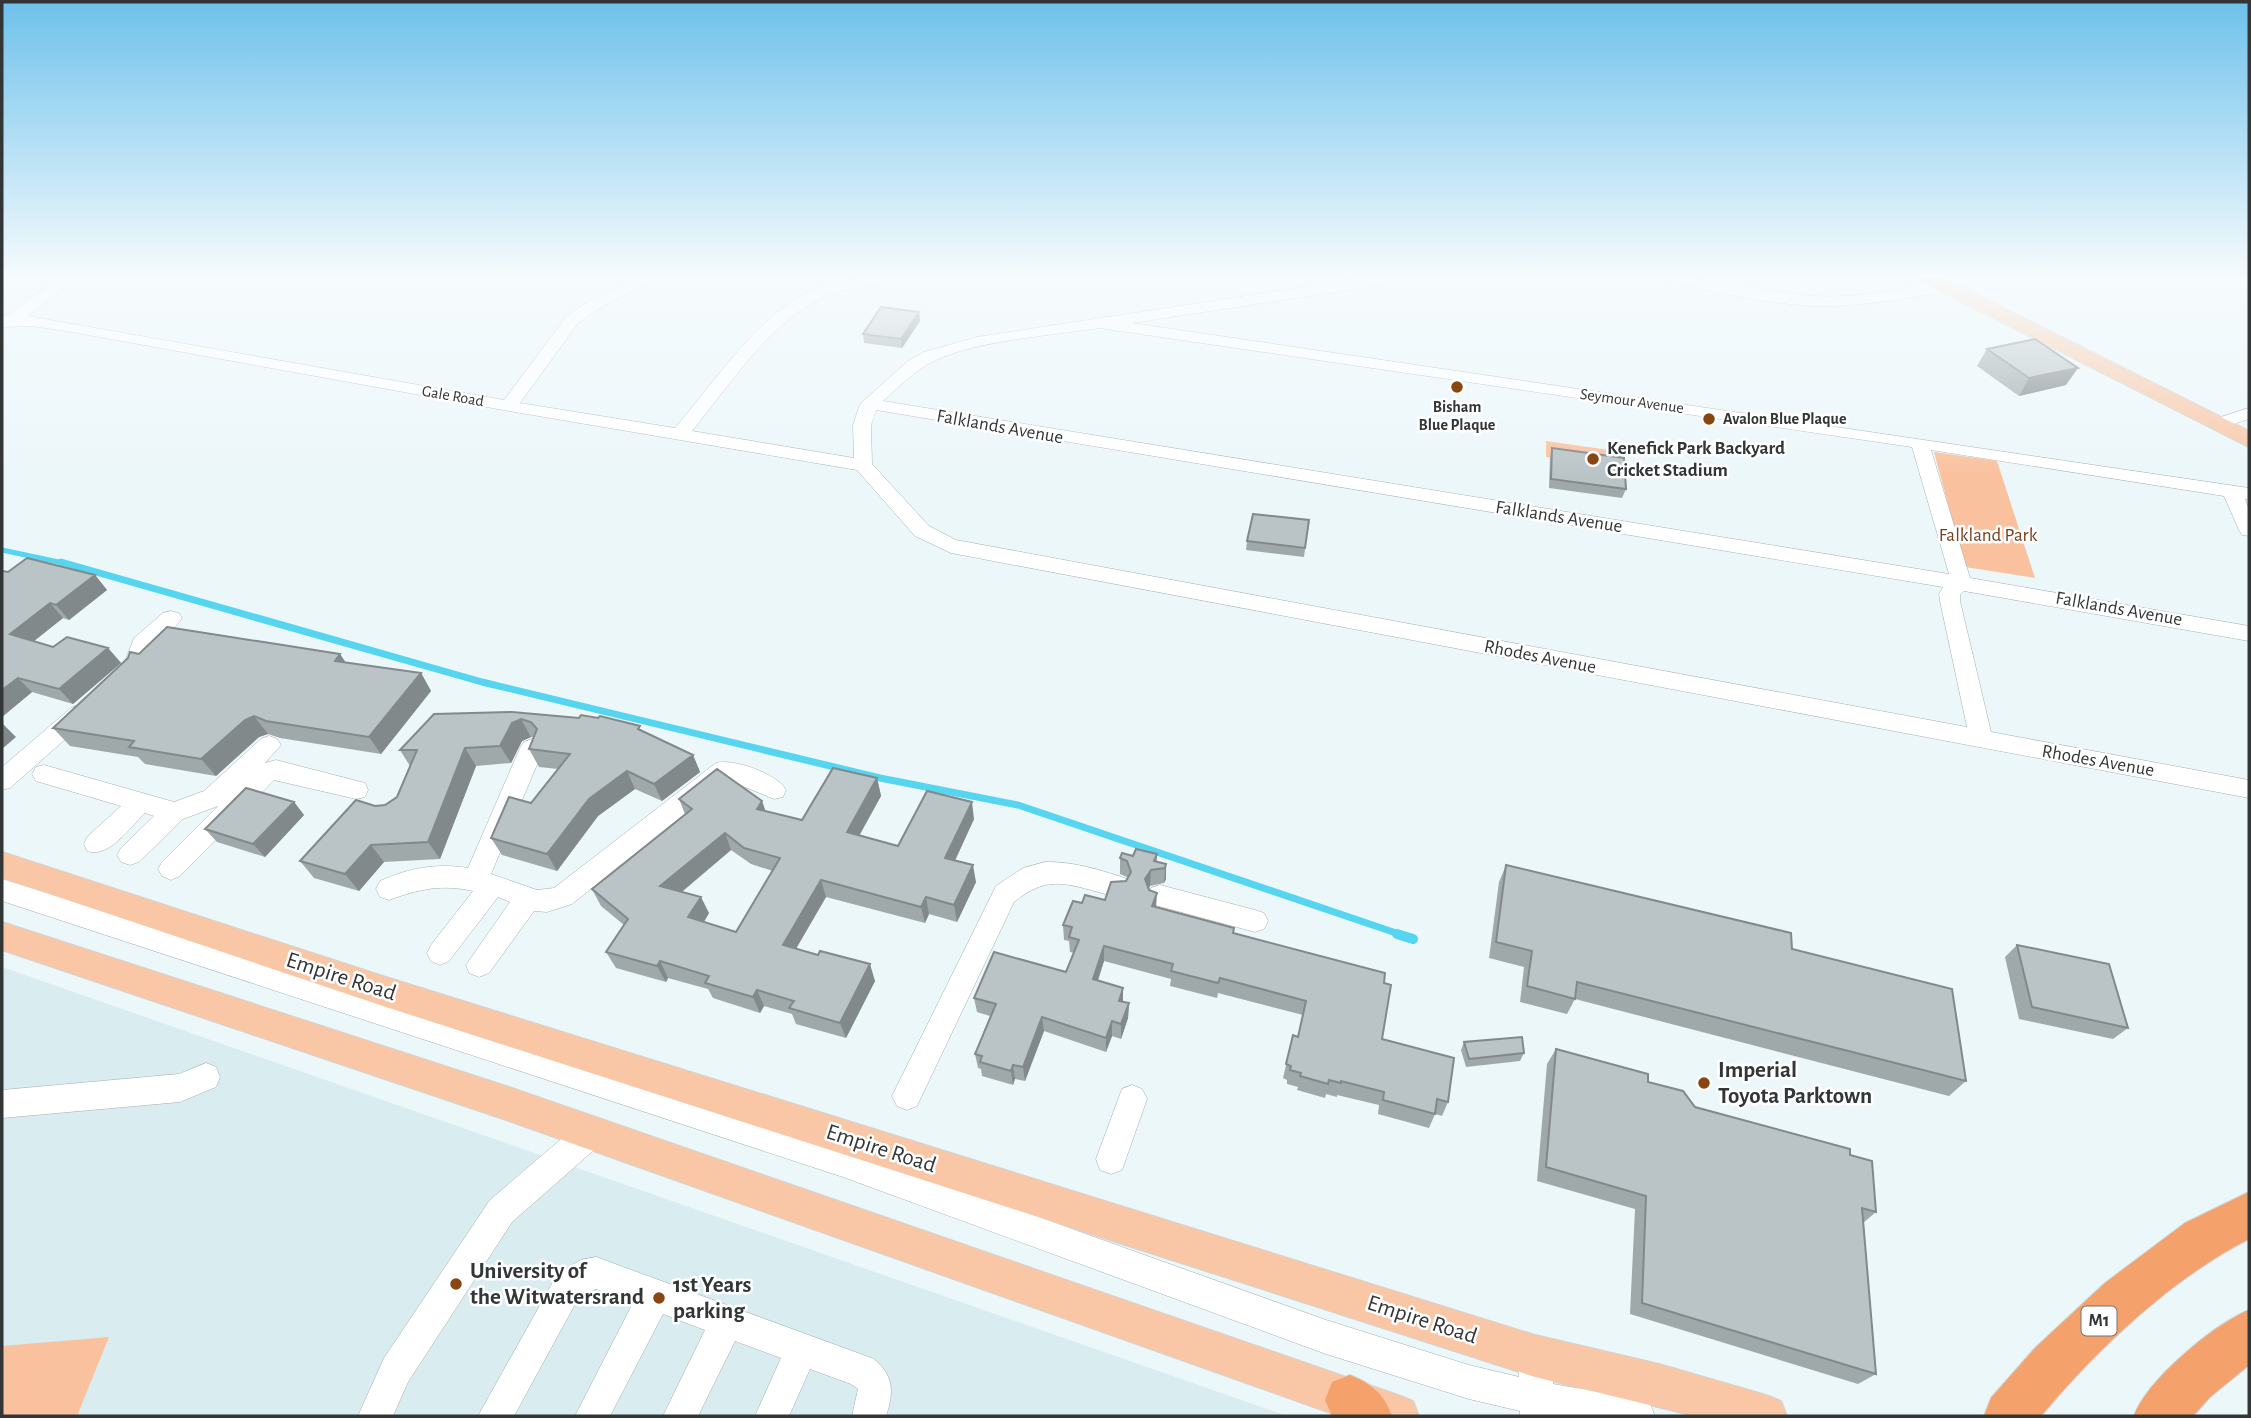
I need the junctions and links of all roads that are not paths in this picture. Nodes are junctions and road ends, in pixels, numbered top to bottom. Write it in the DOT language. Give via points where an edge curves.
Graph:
graph roads {
  1 [pos="167,344"];
  2 [pos="554,344"];
  3 [pos="757,344"];
  4 [pos="978,344"];
  5 [pos="1242,344"];
  6 [pos="2068,344"];
  7 [pos="2091,344"];
  8 [pos="869,404"];
  9 [pos="509,406"];
  10 [pos="2247,415"];
  11 [pos="2218,425"];
  12 [pos="680,434"];
  13 [pos="2249,440"];
  14 [pos="1920,443"];
  15 [pos="863,465"];
  16 [pos="2240,493"];
  17 [pos="2249,530"];
  18 [pos="1961,581"];
  19 [pos="171,618"];
  20 [pos="2249,633"];
  21 [pos="1980,740"];
  22 [pos="269,745"];
  23 [pos="532,748"];
  24 [pos="44,774"];
  25 [pos="2,781"];
  26 [pos="2249,789"];
  27 [pos="356,790"];
  28 [pos="774,790"];
  29 [pos="141,802"];
  30 [pos="174,812"];
  31 [pos="96,844"];
  32 [pos="130,855"];
  33 [pos="2,865"];
  34 [pos="170,869"];
  35 [pos="485,882"];
  36 [pos="1116,886"];
  37 [pos="389,889"];
  38 [pos="2,890"];
  39 [pos="1160,896"];
  40 [pos="528,898"];
  41 [pos="1255,921"];
  42 [pos="2,936"];
  43 [pos="440,953"];
  44 [pos="479,965"];
  45 [pos="206,1077"];
  46 [pos="912,1084"];
  47 [pos="1132,1099"];
  48 [pos="2,1104"];
  49 [pos="591,1133"];
  50 [pos="1111,1159"];
  51 [pos="2249,1215"];
  52 [pos="655,1295"];
  53 [pos="727,1321"];
  54 [pos="802,1349"];
  55 [pos="2229,1354"];
  56 [pos="1535,1356"];
  57 [pos="1586,1368"];
  58 [pos="1536,1407"];
  59 [pos="1359,1408"];
  60 [pos="1595,1413"];
  61 [pos="375,1416"];
  62 [pos="495,1416"];
  63 [pos="592,1416"];
  64 [pos="680,1416"];
  65 [pos="772,1416"];
  66 [pos="869,1416"];
  67 [pos="1398,1416"];
  68 [pos="1638,1416"];
  69 [pos="1766,1416"];
  70 [pos="2009,1416"];
  71 [pos="2159,1416"];
  1 -- 9 [label="street, Gale Road"];
  2 -- 9 [label="street"];
  3 -- 12 [label="street"];
  4 -- 8 [label="street" via="951,349 914,365"];
  5 -- 14 [label="street, Seymour Avenue"];
  6 -- 11 [label="main road"];
  7 -- 10 [label="main road"];
  8 -- 15 [label="street" via="862,425"];
  8 -- 18 [label="street, Falklands Avenue"];
  9 -- 12 [label="street, Gale Road"];
  10 -- 11 [label="street"];
  11 -- 13 [label="main road"];
  12 -- 15 [label="street, Gale Road"];
  14 -- 16 [label="street, Seymour Avenue"];
  14 -- 18 [label="street"];
  15 -- 21 [label="street, Rhodes Avenue" via="922,530 951,546"];
  16 -- 17 [label="street"];
  18 -- 20 [label="street, Falklands Avenue"];
  18 -- 21 [label="street" via="1949,594"];
  19 -- 25 [label="street" via="142,643 133,668"];
  21 -- 26 [label="street, Rhodes Avenue"];
  22 -- 30 [label="street" via="213,798"];
  23 -- 35 [label="street"];
  24 -- 29 [label="street"];
  27 -- 34 [label="street" via="276,769 266,773"];
  28 -- 40 [label="street" via="724,770 563,896 547,902"];
  29 -- 30 [label="street"];
  29 -- 31 [label="street"];
  30 -- 32 [label="street"];
  33 -- 56 [label="main road, Empire Road" via="412,1000"];
  35 -- 37 [label="street" via="428,875 408,878"];
  35 -- 40 [label="street"];
  35 -- 43 [label="street" via="464,923"];
  36 -- 46 [label="street" via="1057,872 1035,872 1018,882 998,906"];
  38 -- 58 [label="lane" via="843,1162 1326,1337"];
  39 -- 41 [label="street"];
  40 -- 44 [label="street"];
  42 -- 49 [label="main road"];
  45 -- 48 [label="street" via="171,1089"];
  47 -- 50 [label="street"];
  49 -- 59 [label="main road"];
  49 -- 61 [label="street" via="501,1211 396,1370"];
  51 -- 70 [label="highway, M1" via="2201,1239 2122,1300 2052,1365"];
  52 -- 53 [label="street"];
  52 -- 62 [label="street" via="596,1273 569,1284"];
  52 -- 63 [label="lane"];
  53 -- 54 [label="street"];
  53 -- 64 [label="street"];
  54 -- 65 [label="street"];
  54 -- 66 [label="street" via="862,1371 874,1381"];
  55 -- 71 [label="highway"];
  56 -- 57 [label="main road, Empire Road"];
  56 -- 58 [label="street"];
  57 -- 60 [label="street"];
  57 -- 69 [label="main road, Empire Road"];
  58 -- 60 [label="lane"];
  59 -- 67 [label="main road"];
  60 -- 68 [label="lane"];
}
